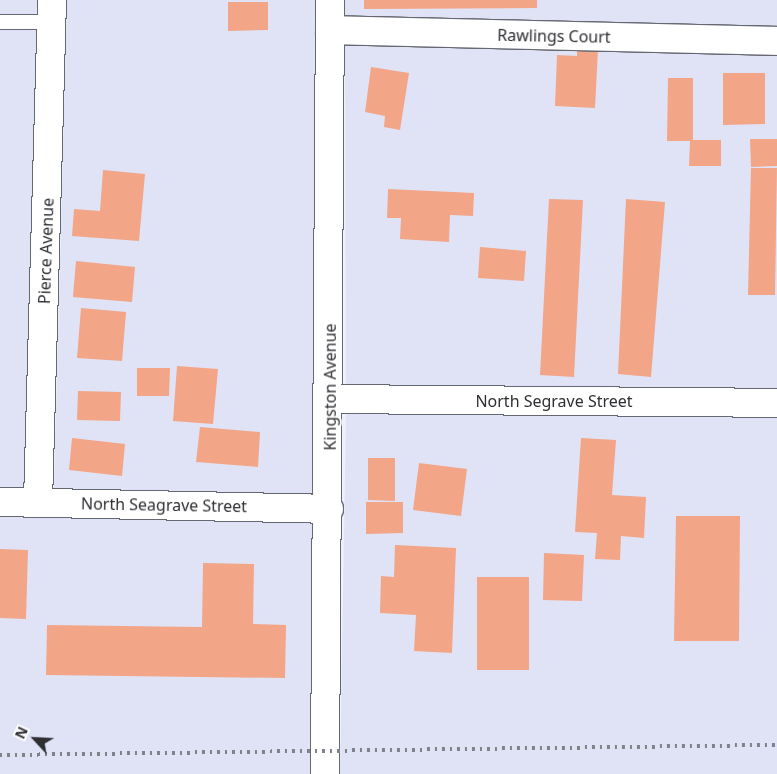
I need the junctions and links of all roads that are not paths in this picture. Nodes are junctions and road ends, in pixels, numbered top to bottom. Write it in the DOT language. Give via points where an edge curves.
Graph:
graph roads {
  1 [pos="330,0"];
  2 [pos="52,11"];
  3 [pos="0,22"];
  4 [pos="330,30"];
  5 [pos="777,41"];
  6 [pos="331,399"];
  7 [pos="777,403"];
  8 [pos="0,502"];
  9 [pos="38,502"];
  10 [pos="329,509"];
  11 [pos="325,774"];
  1 -- 4 [label="street, Kingston Avenue"];
  2 -- 3 [label="lane"];
  2 -- 9 [label="street, Pierce Avenue"];
  4 -- 5 [label="street, Rawlings Court"];
  4 -- 6 [label="street, Kingston Avenue"];
  6 -- 7 [label="street, North Segrave Street"];
  6 -- 10 [label="street, Kingston Avenue"];
  8 -- 9 [label="street, North Seagrave Street"];
  9 -- 10 [label="street, North Seagrave Street"];
  10 -- 11 [label="street, Kingston Avenue"];
}
